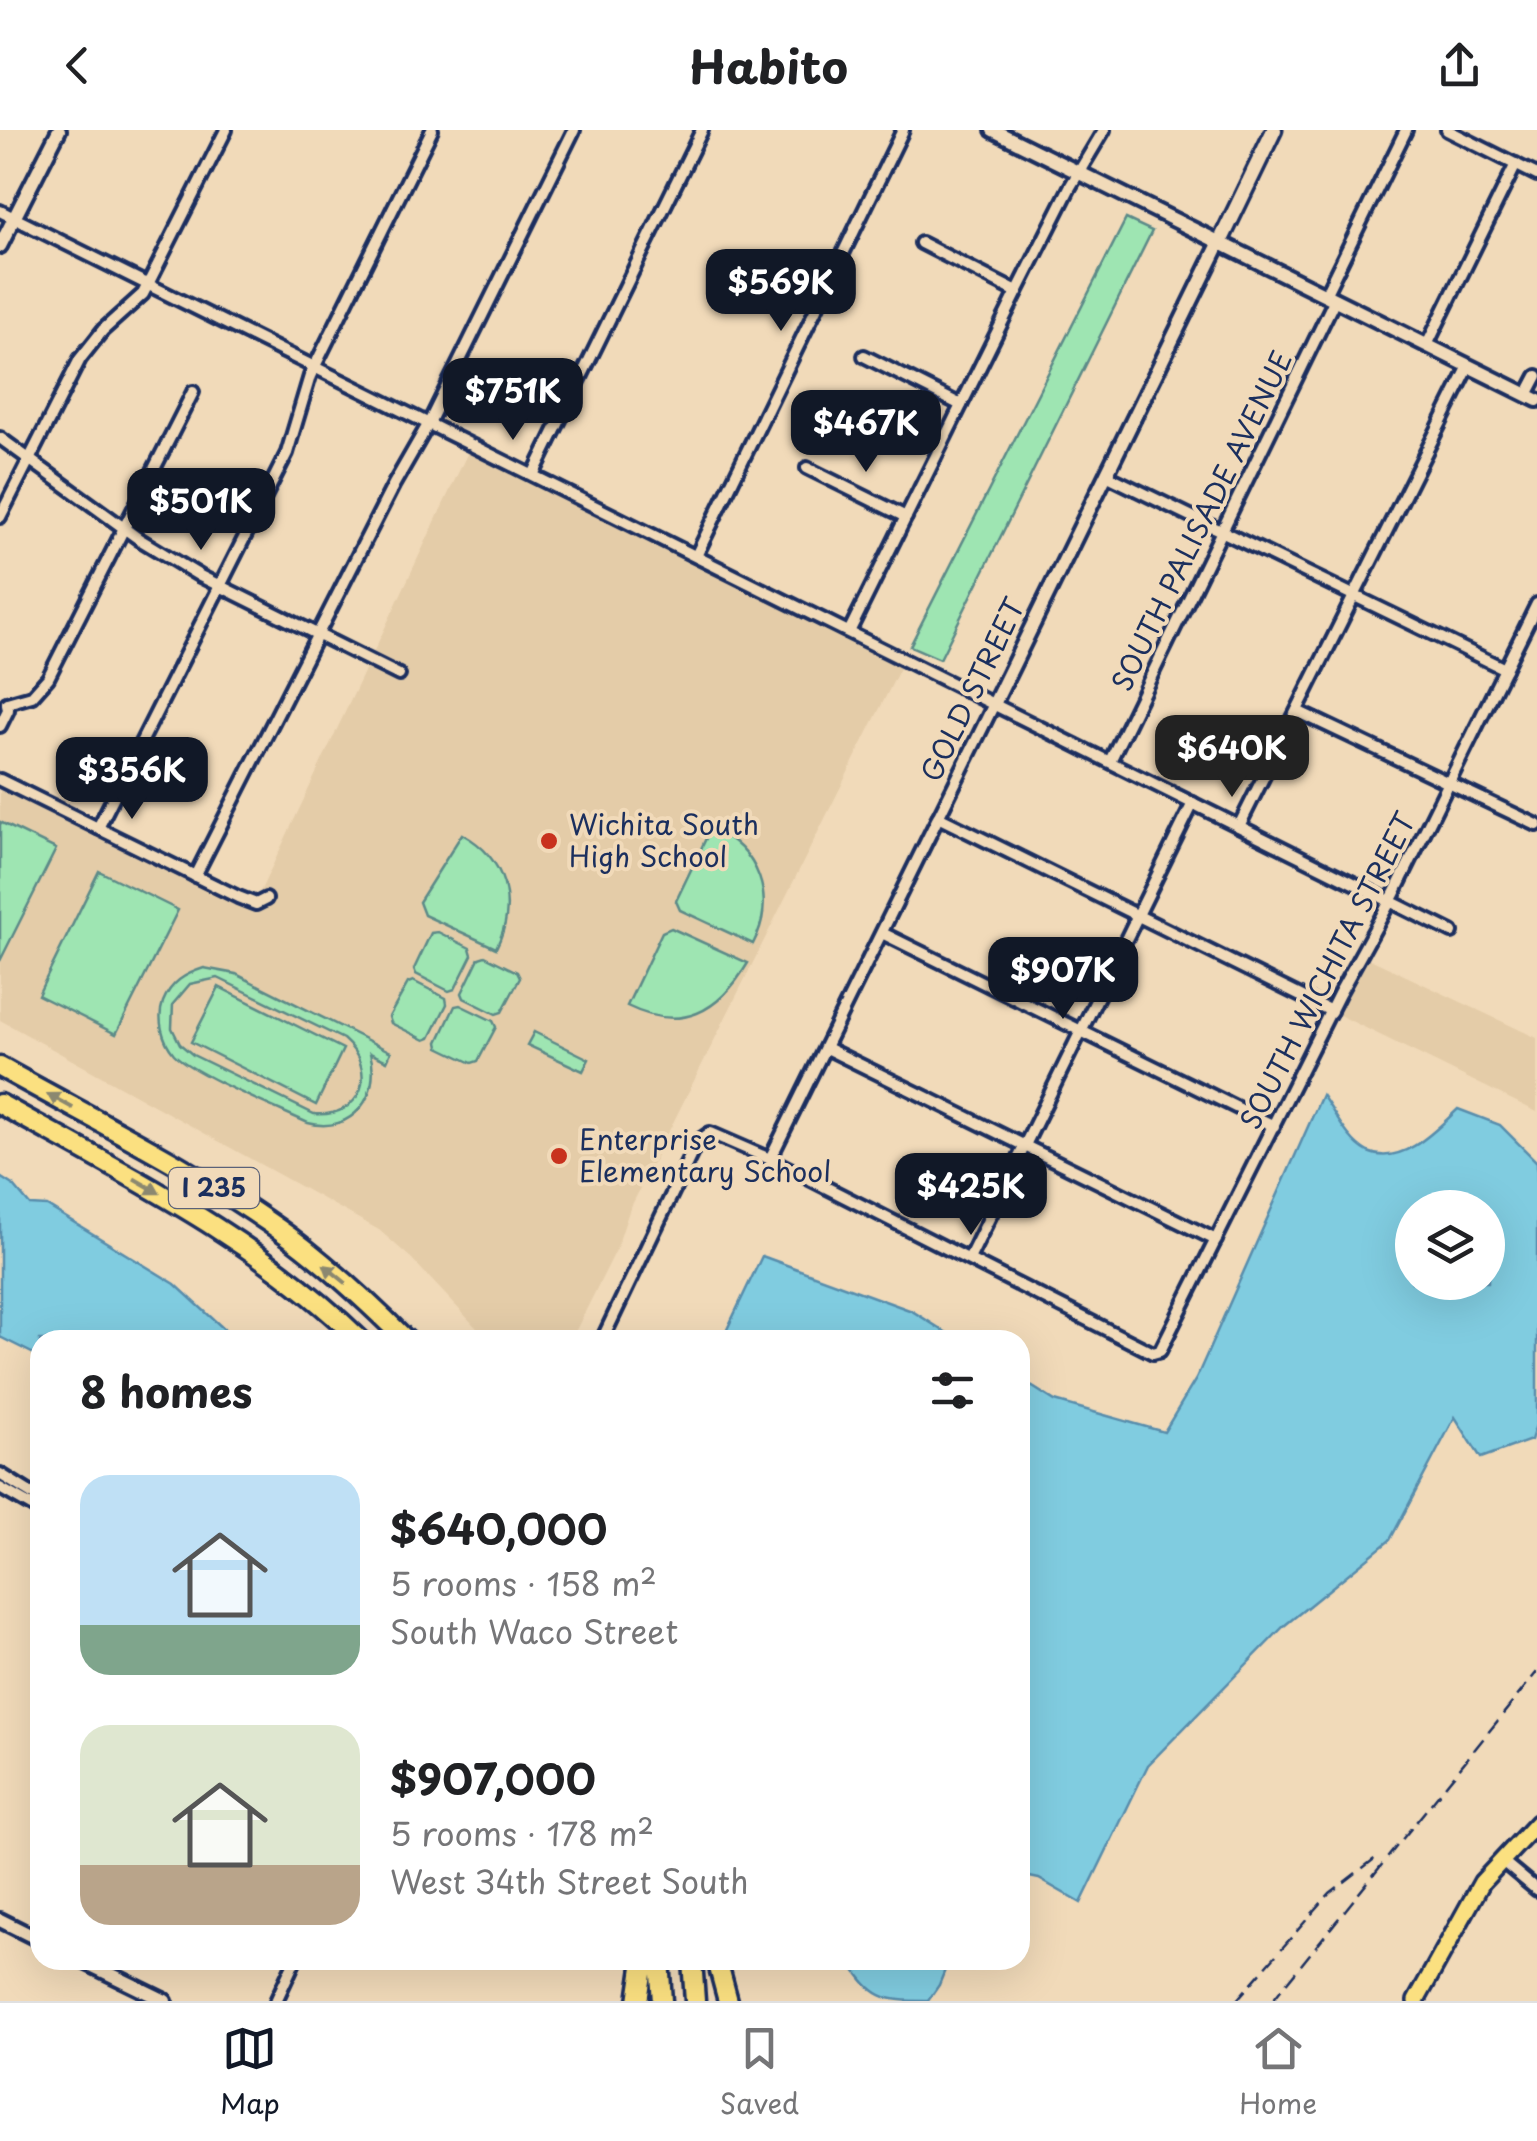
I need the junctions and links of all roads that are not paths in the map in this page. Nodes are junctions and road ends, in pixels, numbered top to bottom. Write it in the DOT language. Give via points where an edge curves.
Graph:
graph roads {
  1 [pos="59,130"];
  2 [pos="226,130"];
  3 [pos="432,130"];
  4 [pos="574,130"];
  5 [pos="702,130"];
  6 [pos="903,130"];
  7 [pos="993,130"];
  8 [pos="1104,130"];
  9 [pos="1274,130"];
  10 [pos="1406,130"];
  11 [pos="1447,130"];
  12 [pos="1516,164"];
  13 [pos="1081,173"];
  14 [pos="1537,175"];
  15 [pos="0,211"];
  16 [pos="14,218"];
  17 [pos="1220,242"];
  18 [pos="921,243"];
  19 [pos="0,246"];
  20 [pos="148,284"];
  21 [pos="1017,292"];
  22 [pos="1330,297"];
  23 [pos="1427,346"];
  24 [pos="864,356"];
  25 [pos="314,366"];
  26 [pos="1469,366"];
  27 [pos="1537,376"];
  28 [pos="193,392"];
  29 [pos="1532,398"];
  30 [pos="961,405"];
  31 [pos="429,423"];
  32 [pos="0,438"];
  33 [pos="29,459"];
  34 [pos="807,468"];
  35 [pos="533,475"];
  36 [pos="1106,475"];
  37 [pos="0,517"];
  38 [pos="906,518"];
  39 [pos="124,529"];
  40 [pos="1221,532"];
  41 [pos="696,556"];
  42 [pos="219,586"];
  43 [pos="1354,596"];
  44 [pos="1537,604"];
  45 [pos="849,632"];
  46 [pos="318,637"];
  47 [pos="1505,669"];
  48 [pos="399,675"];
  49 [pos="4,701"];
  50 [pos="994,704"];
  51 [pos="1297,710"];
  52 [pos="0,726"];
  53 [pos="1110,762"];
  54 [pos="0,780"];
  55 [pos="1449,784"];
  56 [pos="1193,803"];
  57 [pos="938,818"];
  58 [pos="1537,825"];
  59 [pos="1240,826"];
  60 [pos="98,828"];
  61 [pos="196,876"];
  62 [pos="266,900"];
  63 [pos="1390,901"];
  64 [pos="1138,916"];
  65 [pos="1452,932"];
  66 [pos="882,933"];
  67 [pos="1331,1011"];
  68 [pos="1081,1031"];
  69 [pos="826,1048"];
  70 [pos="5,1069"];
  71 [pos="0,1108"];
  72 [pos="1274,1126"];
  73 [pos="1024,1146"];
  74 [pos="770,1160"];
  75 [pos="1216,1240"];
  76 [pos="969,1260"];
  77 [pos="349,1330"];
  78 [pos="396,1330"];
  79 [pos="607,1330"];
  80 [pos="0,1474"];
  81 [pos="0,1488"];
  82 [pos="30,1494"];
  83 [pos="30,1505"];
  84 [pos="1537,1823"];
  85 [pos="1501,1860"];
  86 [pos="1537,1890"];
  87 [pos="0,1920"];
  88 [pos="30,1935"];
  89 [pos="102,1970"];
  90 [pos="290,1970"];
  91 [pos="643,1970"];
  92 [pos="660,1970"];
  93 [pos="693,1970"];
  94 [pos="720,1970"];
  95 [pos="165,2001"];
  96 [pos="276,2001"];
  97 [pos="638,2001"];
  98 [pos="662,2001"];
  99 [pos="696,2001"];
  100 [pos="728,2001"];
  101 [pos="1416,2001"];
  1 -- 16 [label="street"];
  2 -- 20 [label="street"];
  3 -- 25 [label="street"];
  4 -- 31 [label="street"];
  5 -- 35 [label="street"];
  6 -- 41 [label="street"];
  7 -- 13 [label="street"];
  8 -- 13 [label="street"];
  9 -- 17 [label="main road"];
  10 -- 22 [label="street, SOUTH PALISADE AVENUE"];
  11 -- 12 [label="street"];
  12 -- 14 [label="street"];
  12 -- 23 [label="street"];
  13 -- 17 [label="street"];
  13 -- 21 [label="street"];
  15 -- 16 [label="street"];
  16 -- 19 [label="street"];
  16 -- 20 [label="street"];
  17 -- 22 [label="street"];
  17 -- 36 [label="street, GOLD STREET"];
  18 -- 21 [label="street"];
  20 -- 25 [label="street"];
  20 -- 33 [label="street" via="80,359"];
  21 -- 30 [label="street"];
  22 -- 23 [label="street"];
  22 -- 40 [label="street, SOUTH PALISADE AVENUE"];
  23 -- 26 [label="street"];
  24 -- 30 [label="street"];
  25 -- 31 [label="street"];
  25 -- 42 [label="street" via="287,452"];
  26 -- 29 [label="street"];
  26 -- 43 [label="street"];
  27 -- 29 [label="street"];
  28 -- 39 [label="street"];
  30 -- 38 [label="street"];
  31 -- 35 [label="street"];
  31 -- 46 [label="street"];
  32 -- 33 [label="street"];
  33 -- 37 [label="street"];
  33 -- 39 [label="street"];
  34 -- 38 [label="street"];
  35 -- 41 [label="street"];
  36 -- 40 [label="street"];
  36 -- 50 [label="street, GOLD STREET"];
  38 -- 45 [label="street"];
  39 -- 42 [label="street"];
  39 -- 49 [label="street" via="46,681 26,699"];
  40 -- 43 [label="street"];
  40 -- 53 [label="street, SOUTH PALISADE AVENUE"];
  41 -- 45 [label="street"];
  42 -- 46 [label="street"];
  42 -- 60 [label="street"];
  43 -- 47 [label="street"];
  43 -- 51 [label="street"];
  44 -- 47 [label="street, SOUTH WICHITA STREET"];
  45 -- 50 [label="street"];
  46 -- 48 [label="street"];
  46 -- 61 [label="street"];
  47 -- 55 [label="street, SOUTH WICHITA STREET"];
  49 -- 52 [label="street" via="8,710"];
  50 -- 53 [label="street"];
  50 -- 57 [label="street, GOLD STREET"];
  51 -- 55 [label="street"];
  51 -- 59 [label="street"];
  53 -- 56 [label="street"];
  54 -- 60 [label="street"];
  55 -- 58 [label="street"];
  55 -- 63 [label="street, SOUTH WICHITA STREET"];
  56 -- 59 [label="street"];
  56 -- 64 [label="street"];
  57 -- 64 [label="street"];
  57 -- 66 [label="street, GOLD STREET"];
  59 -- 63 [label="street"];
  60 -- 61 [label="street"];
  61 -- 62 [label="street" via="256,904"];
  63 -- 65 [label="street"];
  63 -- 67 [label="street, SOUTH WICHITA STREET"];
  64 -- 67 [label="street"];
  64 -- 68 [label="street"];
  66 -- 68 [label="street"];
  66 -- 69 [label="street, GOLD STREET"];
  67 -- 72 [label="street, SOUTH WICHITA STREET"];
  68 -- 72 [label="street"];
  68 -- 73 [label="street"];
  69 -- 73 [label="street"];
  69 -- 74 [label="street, GOLD STREET"];
  78 -- 70 [label="highway, I 235, one-way" via="292,1238"];
  71 -- 77 [label="highway, I 235, one-way" via="235,1240"];
  72 -- 75 [label="street, SOUTH WICHITA STREET"];
  73 -- 75 [label="street"];
  73 -- 76 [label="street"];
  74 -- 76 [label="street"];
  74 -- 79 [label="street" via="715,1134 702,1136"];
  75 -- 76 [label="street, SOUTH WICHITA STREET" via="1162,1349 1153,1353"];
  80 -- 82 [label="street"];
  81 -- 83 [label="street"];
  84 -- 85 [label="main road"];
  85 -- 86 [label="street"];
  85 -- 101 [label="main road" via="1478,1888"];
  87 -- 88 [label="street"];
  89 -- 95 [label="street"];
  90 -- 96 [label="street"];
  91 -- 97 [label="highway"];
  92 -- 98 [label="highway"];
  93 -- 99 [label="highway"];
  94 -- 100 [label="highway"];
}
